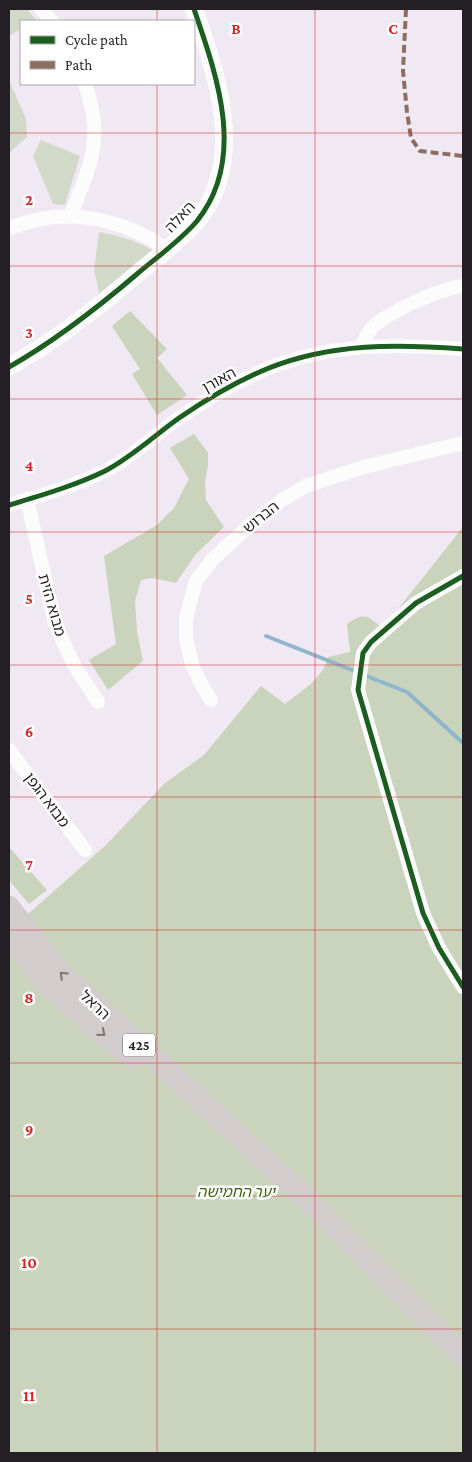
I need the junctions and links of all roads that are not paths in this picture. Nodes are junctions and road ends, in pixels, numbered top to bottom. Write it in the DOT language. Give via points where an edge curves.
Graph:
graph roads {
  1 [pos="41,9"];
  2 [pos="194,9"];
  3 [pos="51,20"];
  4 [pos="85,85"];
  5 [pos="70,217"];
  6 [pos="9,228"];
  7 [pos="166,249"];
  8 [pos="463,286"];
  9 [pos="361,347"];
  10 [pos="463,349"];
  11 [pos="9,368"];
  12 [pos="463,443"];
  13 [pos="27,499"];
  14 [pos="9,505"];
  15 [pos="463,576"];
  16 [pos="211,700"];
  17 [pos="98,702"];
  18 [pos="9,750"];
  19 [pos="85,850"];
  20 [pos="9,907"];
  21 [pos="9,935"];
  22 [pos="463,987"];
  23 [pos="279,1174"];
  24 [pos="463,1356"];
  1 -- 3 [label="street"];
  2 -- 7 [label="street, האלה" via="221,98 225,146 218,184 208,205 196,222"];
  4 -- 5 [label="street" via="95,137"];
  5 -- 6 [label="street" via="47,218"];
  5 -- 7 [label="street" via="87,218 142,234"];
  7 -- 11 [label="street, האלה" via="93,312 50,344"];
  8 -- 9 [label="street" via="442,291 390,315 371,329"];
  9 -- 10 [label="street, האורן" via="388,345"];
  9 -- 13 [label="street, האורן" via="298,359 247,378 212,397 106,470"];
  12 -- 16 [label="street, הברוש" via="364,467 306,486 252,523 212,560 196,581 186,618 186,638 192,664"];
  13 -- 14 [label="street, האורן"];
  13 -- 17 [label="street, מבוא הזית" via="55,624 74,665"];
  15 -- 22 [label="street" via="416,603 371,642 363,653 358,690 424,913"];
  18 -- 19 [label="street, מבוא הגפן"];
  23 -- 20 [label="main road, הראל / 425, one-way" via="58,970"];
  21 -- 23 [label="main road, הראל / 425, one-way" via="45,982 74,1009"];
  23 -- 24 [label="main road, הראל / 425"];
}
